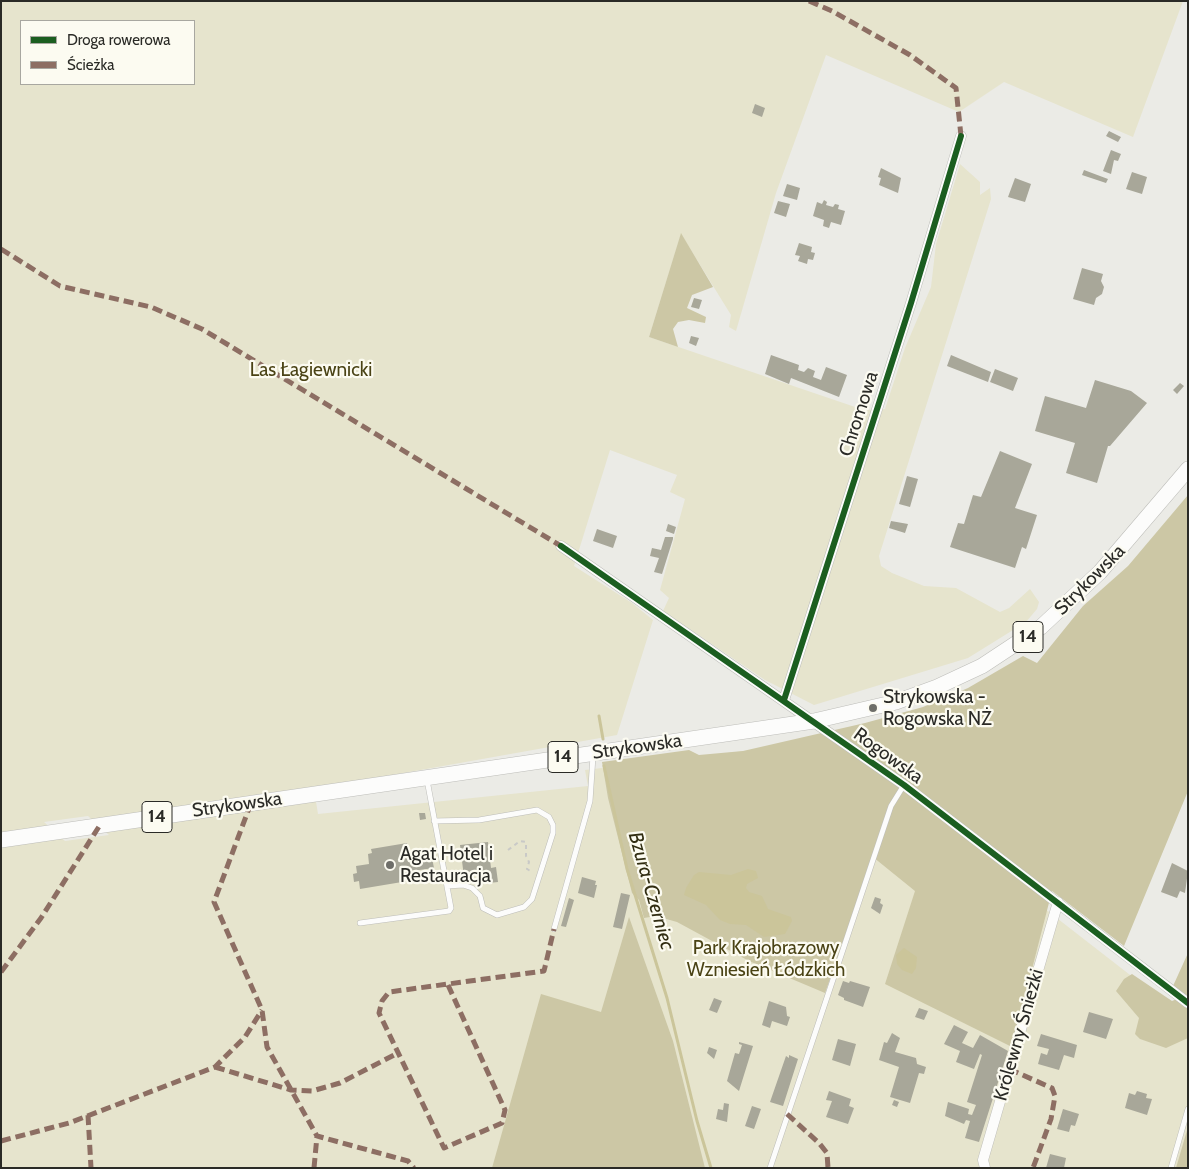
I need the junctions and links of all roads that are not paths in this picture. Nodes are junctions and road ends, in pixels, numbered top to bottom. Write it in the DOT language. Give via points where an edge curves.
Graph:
graph roads {
  1 [pos="961,136"];
  2 [pos="1188,469"];
  3 [pos="560,546"];
  4 [pos="784,700"];
  5 [pos="814,721"];
  6 [pos="593,753"];
  7 [pos="427,777"];
  8 [pos="904,785"];
  9 [pos="434,821"];
  10 [pos="1,840"];
  11 [pos="447,886"];
  12 [pos="1058,902"];
  13 [pos="360,923"];
  14 [pos="554,929"];
  15 [pos="1188,1002"];
  16 [pos="1188,1109"];
  17 [pos="770,1168"];
  18 [pos="985,1168"];
  19 [pos="1171,1168"];
  1 -- 4 [label="street, Chromowa"];
  2 -- 5 [label="main road, Strykowska / 14" via="1100,572 1062,610 1020,642 982,666 930,690 873,708"];
  3 -- 4 [label="street, Rogowska"];
  4 -- 5 [label="street, Rogowska"];
  5 -- 6 [label="main road, Strykowska / 14"];
  5 -- 8 [label="street, Rogowska"];
  6 -- 7 [label="main road, Strykowska / 14"];
  6 -- 14 [label="lane" via="590,801"];
  7 -- 9 [label="lane"];
  7 -- 10 [label="main road, Strykowska / 14"];
  8 -- 12 [label="street, Rogowska"];
  8 -- 17 [label="lane" via="891,806"];
  9 -- 11 [label="lane"];
  9 -- 11 [label="lane" via="479,820 537,810 544,812 553,825 529,904 518,911 502,915 490,913 483,908 480,896 472,888"];
  11 -- 13 [label="lane" via="450,908 447,913"];
  12 -- 15 [label="street, Rogowska"];
  12 -- 18 [label="street, Królewny Śnieżki" via="983,1160"];
  16 -- 19 [label="lane"];
}
